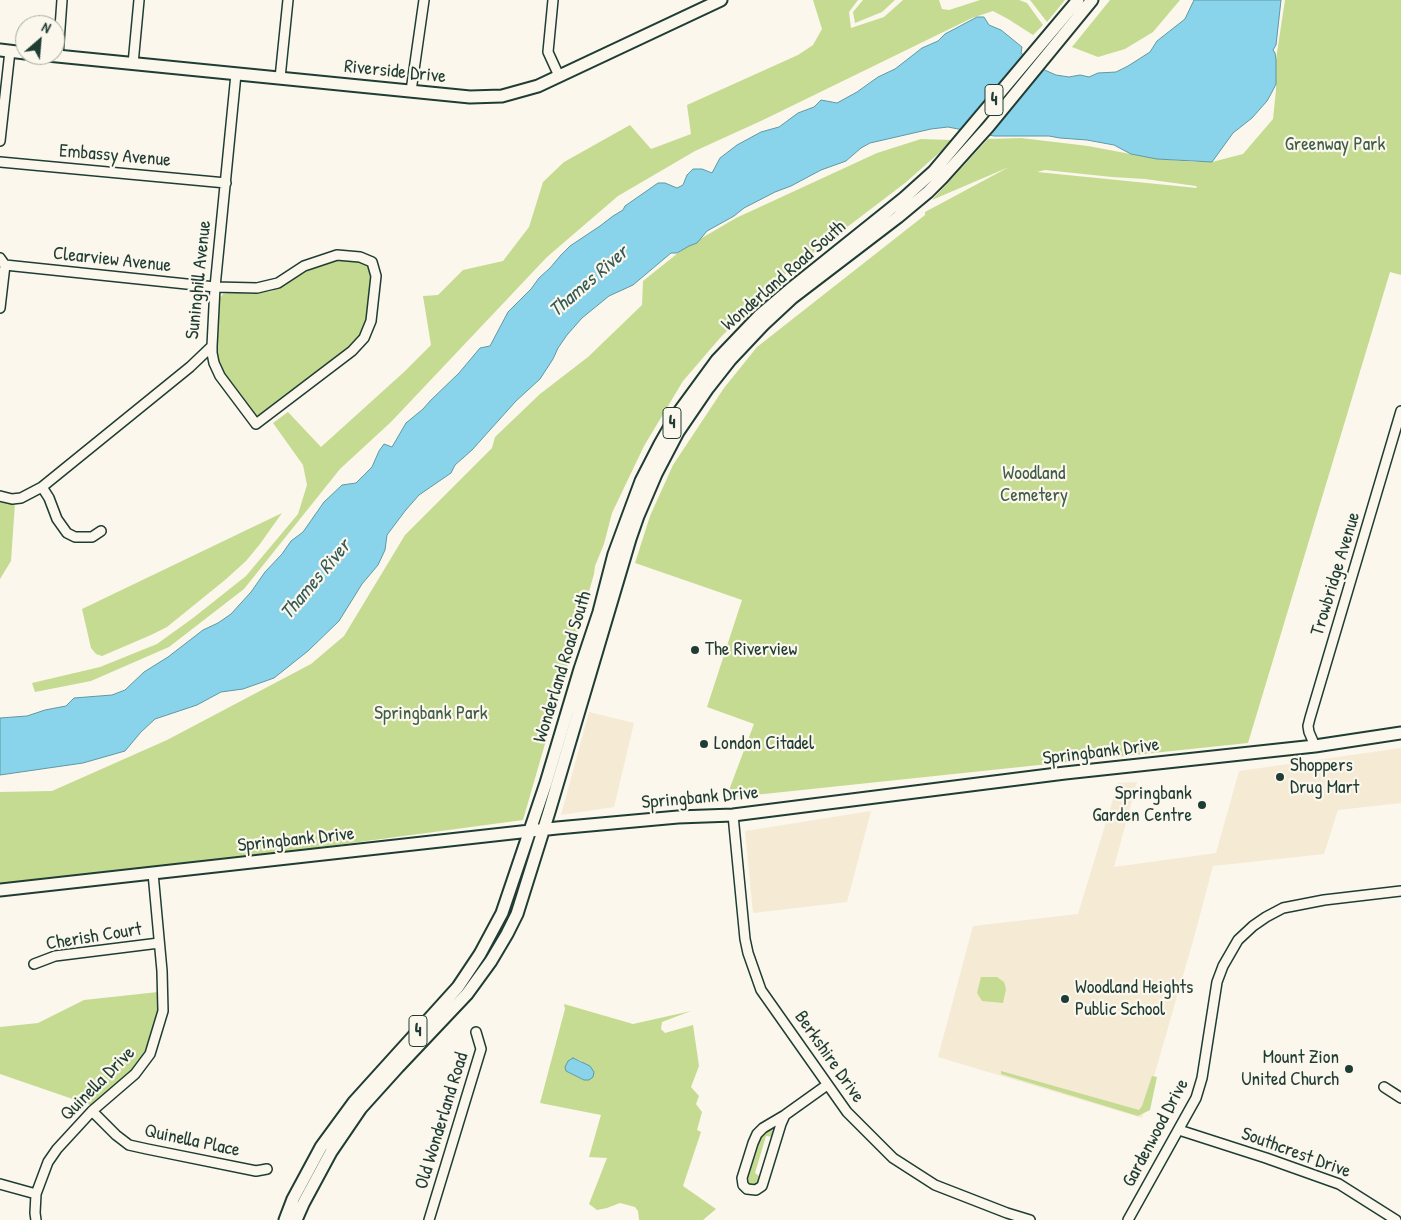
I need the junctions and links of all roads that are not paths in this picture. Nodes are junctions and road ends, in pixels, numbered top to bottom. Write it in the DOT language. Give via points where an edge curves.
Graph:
graph roads {
  1 [pos="62,0"];
  2 [pos="139,0"];
  3 [pos="288,0"];
  4 [pos="424,0"];
  5 [pos="552,0"];
  6 [pos="721,0"];
  7 [pos="1078,0"];
  8 [pos="1092,0"];
  9 [pos="60,15"];
  10 [pos="1058,33"];
  11 [pos="5,51"];
  12 [pos="65,57"];
  13 [pos="133,64"];
  14 [pos="236,74"];
  15 [pos="559,76"];
  16 [pos="280,78"];
  17 [pos="411,92"];
  18 [pos="0,141"];
  19 [pos="0,162"];
  20 [pos="938,174"];
  21 [pos="226,183"];
  22 [pos="2,261"];
  23 [pos="215,287"];
  24 [pos="0,308"];
  25 [pos="212,346"];
  26 [pos="1401,411"];
  27 [pos="42,487"];
  28 [pos="0,496"];
  29 [pos="100,531"];
  30 [pos="1401,733"];
  31 [pos="1315,746"];
  32 [pos="733,815"];
  33 [pos="544,829"];
  34 [pos="531,830"];
  35 [pos="153,873"];
  36 [pos="0,890"];
  37 [pos="1401,891"];
  38 [pos="159,943"];
  39 [pos="34,964"];
  40 [pos="476,1032"];
  41 [pos="827,1085"];
  42 [pos="1384,1087"];
  43 [pos="1401,1098"];
  44 [pos="92,1111"];
  45 [pos="785,1115"];
  46 [pos="1179,1130"];
  47 [pos="267,1168"];
  48 [pos="0,1184"];
  49 [pos="36,1194"];
  50 [pos="36,1220"];
  51 [pos="284,1220"];
  52 [pos="296,1220"];
  53 [pos="429,1220"];
  54 [pos="1030,1220"];
  55 [pos="1128,1220"];
  56 [pos="1396,1220"];
  1 -- 9 [label="street"];
  2 -- 13 [label="street"];
  3 -- 16 [label="street"];
  4 -- 17 [label="street"];
  5 -- 15 [label="street" via="548,52"];
  6 -- 15 [label="main road, Riverside Drive"];
  7 -- 10 [label="main road, 4"];
  8 -- 10 [label="main road"];
  10 -- 20 [label="main road, 4"];
  11 -- 18 [label="street"];
  12 -- 13 [label="main road, Riverside Drive"];
  13 -- 14 [label="main road, Riverside Drive"];
  14 -- 16 [label="main road, Riverside Drive"];
  14 -- 21 [label="street, Suninghill Avenue"];
  15 -- 17 [label="main road, Riverside Drive" via="502,96"];
  16 -- 17 [label="main road, Riverside Drive"];
  19 -- 21 [label="street, Embassy Avenue"];
  20 -- 33 [label="main road, Wonderland Road South / 4" via="928,192 792,298 763,325 730,360 678,432 646,497 630,539"];
  20 -- 34 [label="main road, Wonderland Road South / 4" via="759,316 717,360 676,416 642,481 614,554"];
  21 -- 23 [label="street, Suninghill Avenue"];
  22 -- 23 [label="street, Clearview Avenue"];
  22 -- 24 [label="street"];
  23 -- 25 [label="street, Suninghill Avenue"];
  23 -- 25 [label="street, Clearview Avenue" via="271,285 304,266 337,255 360,257 372,262 376,276 371,321 364,338 352,351 256,424 220,376"];
  25 -- 27 [label="street, Suninghill Avenue"];
  26 -- 31 [label="street, Trowbridge Avenue" via="1310,718 1309,732"];
  27 -- 28 [label="street, Suninghill Avenue" via="20,498"];
  27 -- 29 [label="street" via="67,533 75,537 92,537"];
  30 -- 31 [label="main road, Springbank Drive"];
  31 -- 32 [label="main road, Springbank Drive" via="1065,773"];
  32 -- 33 [label="main road, Springbank Drive"];
  32 -- 41 [label="street, Berkshire Drive" via="748,953 761,990"];
  33 -- 34 [label="main road, Springbank Drive"];
  33 -- 52 [label="main road, Wonderland Road South / 4" via="516,914 490,961 461,1001 361,1108 331,1152"];
  34 -- 35 [label="main road, Springbank Drive"];
  34 -- 51 [label="main road, Wonderland Road South / 4" via="502,914 480,954 452,994 354,1102 321,1147"];
  35 -- 36 [label="main road, Springbank Drive"];
  35 -- 38 [label="street, Quinella Drive"];
  37 -- 46 [label="street, Gardenwood Drive" via="1283,908 1253,926 1238,940 1217,982 1202,1078 1196,1098"];
  38 -- 39 [label="street, Cherish Court" via="55,956"];
  38 -- 44 [label="street, Quinella Drive" via="163,1011 150,1054 135,1074"];
  40 -- 53 [label="street, Old Wonderland Road" via="481,1049"];
  41 -- 45 [label="street"];
  41 -- 54 [label="street, Berkshire Drive" via="847,1112 892,1158 935,1185"];
  42 -- 43 [label="street"];
  44 -- 47 [label="street, Quinella Place" via="129,1144 256,1170"];
  44 -- 49 [label="street, Quinella Drive" via="48,1162"];
  45 -- 45 [label="street" via="763,1128 754,1140 742,1178 747,1189 756,1190 762,1186"];
  46 -- 55 [label="street, Gardenwood Drive"];
  46 -- 56 [label="street, Southcrest Drive" via="1340,1184"];
  48 -- 49 [label="street"];
  49 -- 50 [label="street, Quinella Drive"];
}
